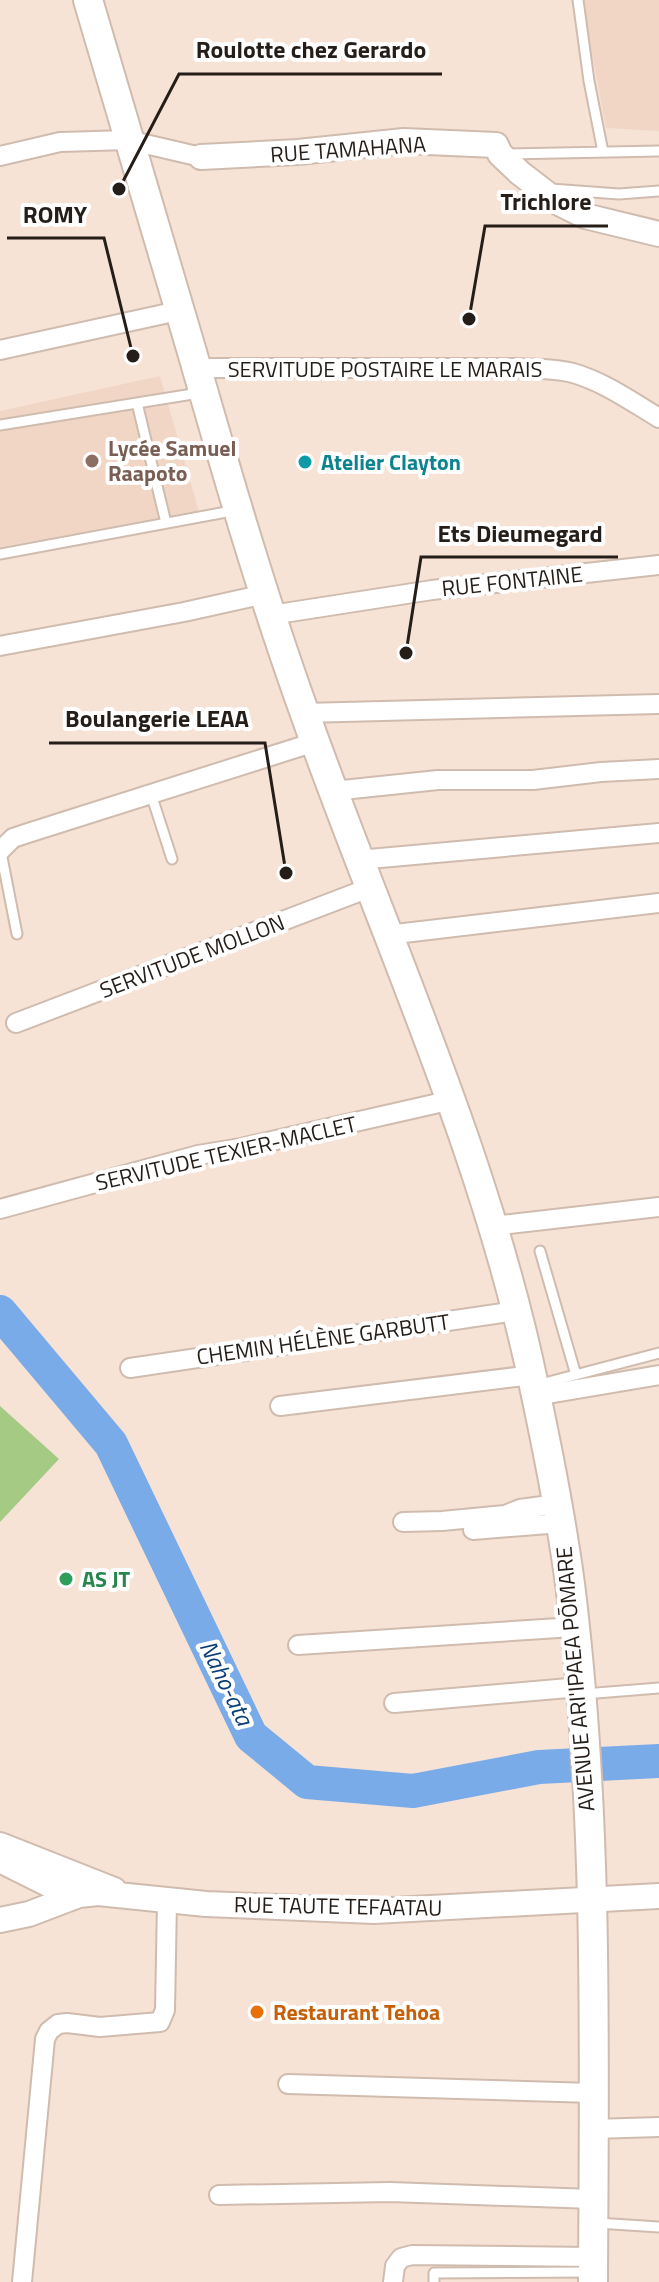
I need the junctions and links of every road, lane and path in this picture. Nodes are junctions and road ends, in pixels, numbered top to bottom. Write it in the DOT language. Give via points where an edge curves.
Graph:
graph roads {
  1 [pos="88,0"];
  2 [pos="578,0"];
  3 [pos="131,149"];
  4 [pos="659,151"];
  5 [pos="603,152"];
  6 [pos="500,154"];
  7 [pos="0,156"];
  8 [pos="201,157"];
  9 [pos="540,188"];
  10 [pos="659,191"];
  11 [pos="659,234"];
  12 [pos="178,311"];
  13 [pos="0,350"];
  14 [pos="199,380"];
  15 [pos="137,403"];
  16 [pos="659,418"];
  17 [pos="0,425"];
  18 [pos="238,509"];
  19 [pos="166,523"];
  20 [pos="0,554"];
  21 [pos="659,565"];
  22 [pos="268,605"];
  23 [pos="0,646"];
  24 [pos="659,704"];
  25 [pos="304,713"];
  26 [pos="315,742"];
  27 [pos="659,769"];
  28 [pos="333,791"];
  29 [pos="151,794"];
  30 [pos="659,833"];
  31 [pos="0,850"];
  32 [pos="172,859"];
  33 [pos="358,860"];
  34 [pos="369,888"];
  35 [pos="659,903"];
  36 [pos="17,934"];
  37 [pos="387,935"];
  38 [pos="16,1023"];
  39 [pos="452,1100"];
  40 [pos="659,1207"];
  41 [pos="0,1209"];
  42 [pos="493,1226"];
  43 [pos="540,1251"];
  44 [pos="516,1311"];
  45 [pos="659,1353"];
  46 [pos="130,1368"];
  47 [pos="576,1375"];
  48 [pos="659,1375"];
  49 [pos="534,1385"];
  50 [pos="280,1406"];
  51 [pos="559,1514"];
  52 [pos="405,1528"];
  53 [pos="574,1627"];
  54 [pos="298,1645"];
  55 [pos="659,1688"];
  56 [pos="580,1691"];
  57 [pos="394,1703"];
  58 [pos="0,1845"];
  59 [pos="0,1860"];
  60 [pos="79,1895"];
  61 [pos="659,1896"];
  62 [pos="131,1897"];
  63 [pos="592,1900"];
  64 [pos="167,1901"];
  65 [pos="0,1920"];
  66 [pos="288,2084"];
  67 [pos="593,2093"];
  68 [pos="659,2127"];
  69 [pos="593,2129"];
  70 [pos="219,2195"];
  71 [pos="593,2211"];
  72 [pos="659,2227"];
  73 [pos="593,2270"];
  74 [pos="557,2277"];
  75 [pos="22,2282"];
  76 [pos="393,2282"];
  77 [pos="434,2282"];
  1 -- 3 [label="main road, AVENUE ARI'IPAEA PŌMARE"];
  2 -- 5 [label="lane"];
  3 -- 7 [label="street" via="60,142"];
  3 -- 8 [label="street"];
  3 -- 12 [label="main road, AVENUE ARI'IPAEA PŌMARE"];
  4 -- 5 [label="lane"];
  5 -- 6 [label="lane"];
  6 -- 8 [label="main road, RUE TAMAHANA" via="496,145 404,141"];
  6 -- 9 [label="main road, RUE TAMAHANA"];
  9 -- 10 [label="lane" via="619,194"];
  9 -- 11 [label="main road, RUE TAMAHANA" via="585,216"];
  12 -- 13 [label="street"];
  12 -- 14 [label="main road, AVENUE ARI'IPAEA PŌMARE"];
  14 -- 15 [label="lane"];
  14 -- 16 [label="street, SERVITUDE POSTAIRE LE MARAIS" via="501,367 557,370 606,386"];
  14 -- 18 [label="main road, AVENUE ARI'IPAEA PŌMARE"];
  15 -- 17 [label="lane"];
  15 -- 19 [label="lane"];
  18 -- 19 [label="lane"];
  18 -- 22 [label="main road, AVENUE ARI'IPAEA PŌMARE"];
  19 -- 20 [label="lane"];
  21 -- 22 [label="street, RUE FONTAINE"];
  22 -- 23 [label="street, RUE FONTAINE" via="184,612"];
  22 -- 25 [label="main road, AVENUE ARI'IPAEA PŌMARE"];
  24 -- 25 [label="street"];
  25 -- 26 [label="main road, AVENUE ARI'IPAEA PŌMARE"];
  26 -- 28 [label="main road, AVENUE ARI'IPAEA PŌMARE"];
  26 -- 29 [label="street"];
  27 -- 28 [label="street"];
  28 -- 33 [label="main road, AVENUE ARI'IPAEA PŌMARE"];
  29 -- 31 [label="street" via="13,838"];
  29 -- 32 [label="lane"];
  30 -- 33 [label="street"];
  31 -- 36 [label="lane"];
  33 -- 34 [label="main road, AVENUE ARI'IPAEA PŌMARE"];
  34 -- 37 [label="main road, AVENUE ARI'IPAEA PŌMARE"];
  34 -- 38 [label="street, SERVITUDE MOLLON"];
  35 -- 37 [label="street"];
  37 -- 39 [label="main road, AVENUE ARI'IPAEA PŌMARE"];
  39 -- 41 [label="street, SERVITUDE TEXIER-MACLET" via="198,1155"];
  39 -- 42 [label="main road, AVENUE ARI'IPAEA PŌMARE"];
  40 -- 42 [label="street"];
  42 -- 44 [label="main road, AVENUE ARI'IPAEA PŌMARE"];
  43 -- 47 [label="lane"];
  44 -- 46 [label="street, CHEMIN HÉLÈNE GARBUTT"];
  44 -- 49 [label="main road, AVENUE ARI'IPAEA PŌMARE"];
  45 -- 47 [label="lane"];
  47 -- 49 [label="lane"];
  48 -- 49 [label="street"];
  49 -- 50 [label="street"];
  49 -- 51 [label="main road, AVENUE ARI'IPAEA PŌMARE"];
  51 -- 52 [label="street"];
  51 -- 53 [label="main road, AVENUE ARI'IPAEA PŌMARE"];
  53 -- 54 [label="street"];
  53 -- 56 [label="main road, AVENUE ARI'IPAEA PŌMARE"];
  55 -- 56 [label="lane"];
  56 -- 57 [label="street"];
  56 -- 63 [label="main road, AVENUE ARI'IPAEA PŌMARE"];
  58 -- 62 [label="main road"];
  59 -- 60 [label="main road"];
  60 -- 62 [label="main road"];
  60 -- 65 [label="main road"];
  61 -- 63 [label="main road, RUE TAUTE TEFAATAU"];
  62 -- 64 [label="main road, RUE TAUTE TEFAATAU"];
  63 -- 64 [label="main road, RUE TAUTE TEFAATAU" via="374,1911"];
  63 -- 67 [label="main road, AVENUE ARI'IPAEA PŌMARE"];
  64 -- 75 [label="street" via="165,2010 160,2022 58,2024 45,2039"];
  66 -- 67 [label="street"];
  67 -- 69 [label="main road, AVENUE ARI'IPAEA PŌMARE"];
  68 -- 69 [label="street"];
  69 -- 71 [label="main road, AVENUE ARI'IPAEA PŌMARE"];
  70 -- 71 [label="street" via="390,2192"];
  71 -- 72 [label="lane"];
  71 -- 73 [label="main road, AVENUE ARI'IPAEA PŌMARE"];
  73 -- 74 [label="lane"];
  73 -- 76 [label="street" via="412,2255 395,2266"];
  74 -- 77 [label="lane" via="434,2273"];
}
